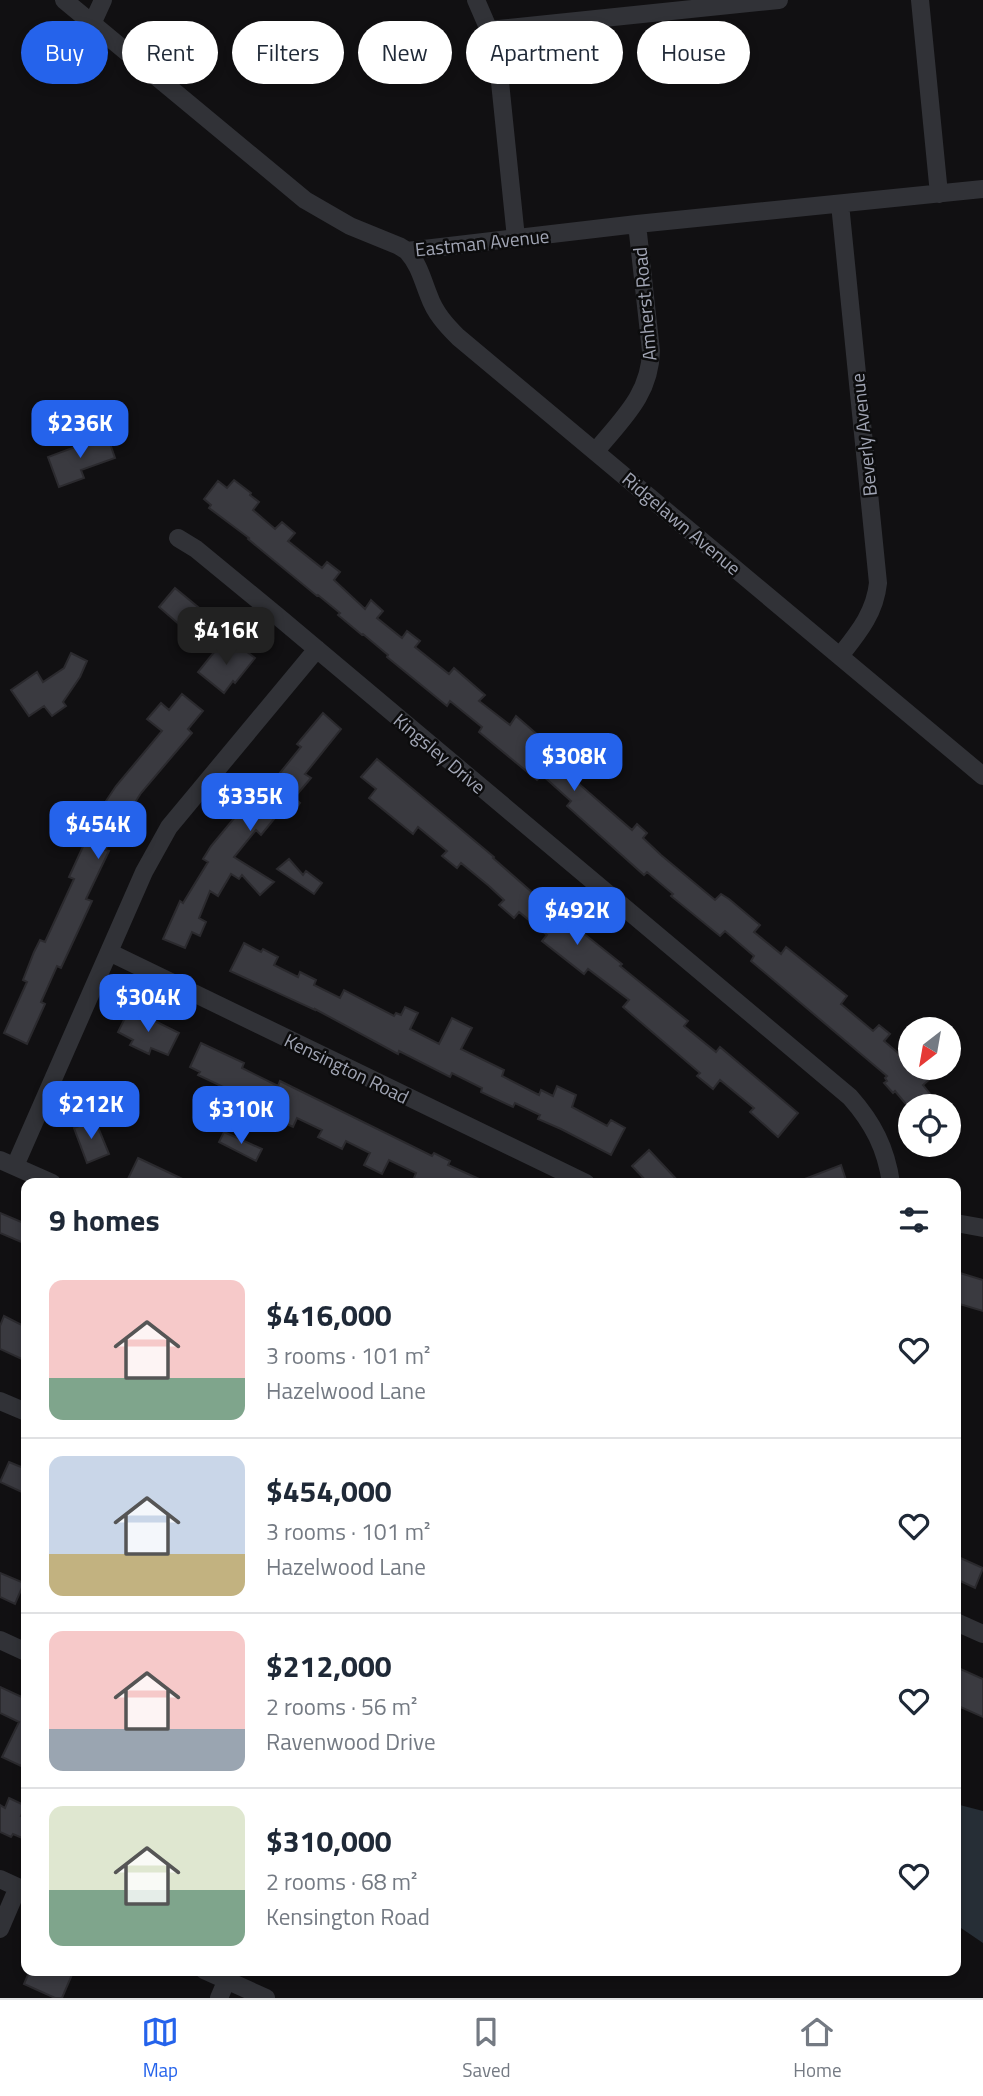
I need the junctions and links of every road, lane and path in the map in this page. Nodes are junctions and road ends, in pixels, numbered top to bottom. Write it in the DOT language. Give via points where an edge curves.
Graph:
graph roads {
  1 [pos="64,0"];
  2 [pos="103,0"];
  3 [pos="476,0"];
  4 [pos="779,0"];
  5 [pos="920,0"];
  6 [pos="700,4"];
  7 [pos="88,21"];
  8 [pos="93,21"];
  9 [pos="485,21"];
  10 [pos="562,21"];
  11 [pos="108,37"];
  12 [pos="500,84"];
  13 [pos="983,189"];
  14 [pos="939,194"];
  15 [pos="840,204"];
  16 [pos="637,224"];
  17 [pos="516,238"];
  18 [pos="407,251"];
  19 [pos="596,451"];
  20 [pos="178,538"];
  21 [pos="317,649"];
  22 [pos="840,656"];
  23 [pos="983,776"];
  24 [pos="109,952"];
  25 [pos="8,1163"];
  26 [pos="41,1178"];
  27 [pos="576,1178"];
  28 [pos="890,1178"];
  29 [pos="961,1224"];
  30 [pos="983,1228"];
  31 [pos="0,1401"];
  32 [pos="21,1410"];
  33 [pos="961,1624"];
  34 [pos="983,1634"];
  35 [pos="0,1640"];
  36 [pos="21,1650"];
  37 [pos="0,1879"];
  38 [pos="21,1889"];
  39 [pos="21,1891"];
  40 [pos="0,1929"];
  41 [pos="229,1976"];
  42 [pos="231,1976"];
  43 [pos="219,1998"];
  44 [pos="266,1998"];
  1 -- 7 [label="street, Eastman Avenue"];
  2 -- 8 [label="street"];
  3 -- 9 [label="street"];
  4 -- 6 [label="street"];
  5 -- 14 [label="street"];
  6 -- 10 [label="street"];
  11 -- 18 [label="street, Eastman Avenue" via="305,200"];
  12 -- 17 [label="street"];
  13 -- 14 [label="street, Eastman Avenue"];
  14 -- 15 [label="street, Eastman Avenue"];
  15 -- 16 [label="street, Eastman Avenue"];
  15 -- 22 [label="street, Beverly Avenue" via="877,583 867,621"];
  16 -- 17 [label="street, Eastman Avenue"];
  16 -- 19 [label="street, Amherst Road" via="650,366 639,398"];
  17 -- 18 [label="street, Eastman Avenue"];
  18 -- 19 [label="street, Ridgelawn Avenue" via="446,325"];
  19 -- 22 [label="street, Ridgelawn Avenue"];
  20 -- 21 [label="street, Kingsley Drive"];
  21 -- 24 [label="street" via="169,827"];
  21 -- 28 [label="street, Kingsley Drive" via="850,1097 877,1133"];
  22 -- 23 [label="street, Ridgelawn Avenue"];
  24 -- 25 [label="street"];
  24 -- 27 [label="street, Kensington Road"];
  25 -- 26 [label="street"];
  29 -- 30 [label="street"];
  31 -- 32 [label="street"];
  33 -- 34 [label="street"];
  35 -- 36 [label="street"];
  37 -- 38 [label="street"];
  39 -- 40 [label="street"];
  41 -- 43 [label="street"];
  42 -- 44 [label="street"];
}
